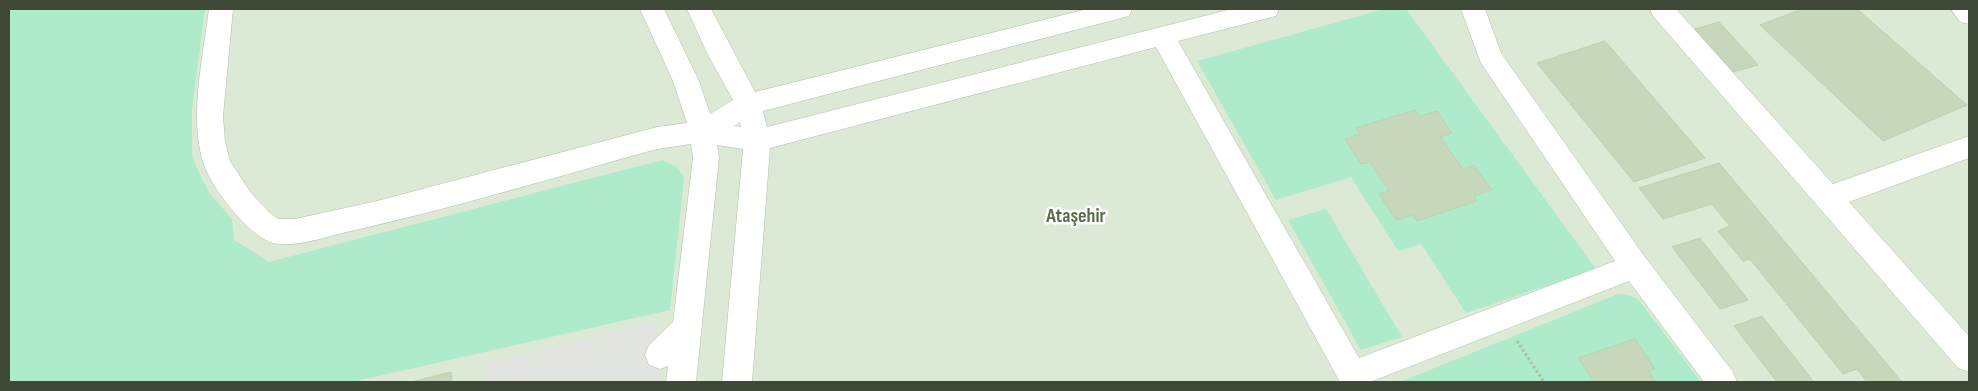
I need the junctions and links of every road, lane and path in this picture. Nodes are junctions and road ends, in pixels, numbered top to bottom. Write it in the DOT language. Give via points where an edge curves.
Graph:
graph roads {
  1 [pos="221,9"];
  2 [pos="652,9"];
  3 [pos="699,9"];
  4 [pos="1120,9"];
  5 [pos="1267,9"];
  6 [pos="1473,9"];
  7 [pos="1662,9"];
  8 [pos="1963,9"];
  9 [pos="1969,15"];
  10 [pos="1162,35"];
  11 [pos="748,104"];
  12 [pos="703,132"];
  13 [pos="758,140"];
  14 [pos="1969,147"];
  15 [pos="1828,198"];
  16 [pos="1635,266"];
  17 [pos="688,326"];
  18 [pos="1513,337"];
  19 [pos="660,355"];
  20 [pos="1969,358"];
  21 [pos="1346,380"];
  22 [pos="681,382"];
  23 [pos="737,382"];
  24 [pos="1545,382"];
  25 [pos="1722,382"];
  1 -- 12 [label="street" via="210,116 217,164 241,200 260,222 274,231 295,231 377,213 657,138"];
  2 -- 12 [label="street" via="695,100"];
  3 -- 11 [label="street"];
  4 -- 11 [label="street"];
  5 -- 10 [label="street"];
  6 -- 16 [label="street" via="1490,56"];
  7 -- 15 [label="street"];
  8 -- 9 [label="street"];
  10 -- 13 [label="street"];
  10 -- 21 [label="street"];
  11 -- 12 [label="street"];
  11 -- 13 [label="street"];
  12 -- 13 [label="street"];
  12 -- 17 [label="street" via="706,158"];
  13 -- 23 [label="street"];
  14 -- 15 [label="street"];
  15 -- 20 [label="street"];
  16 -- 21 [label="street"];
  16 -- 25 [label="street"];
  17 -- 19 [label="street"];
  17 -- 22 [label="street"];
  18 -- 24 [label="path"];
}
